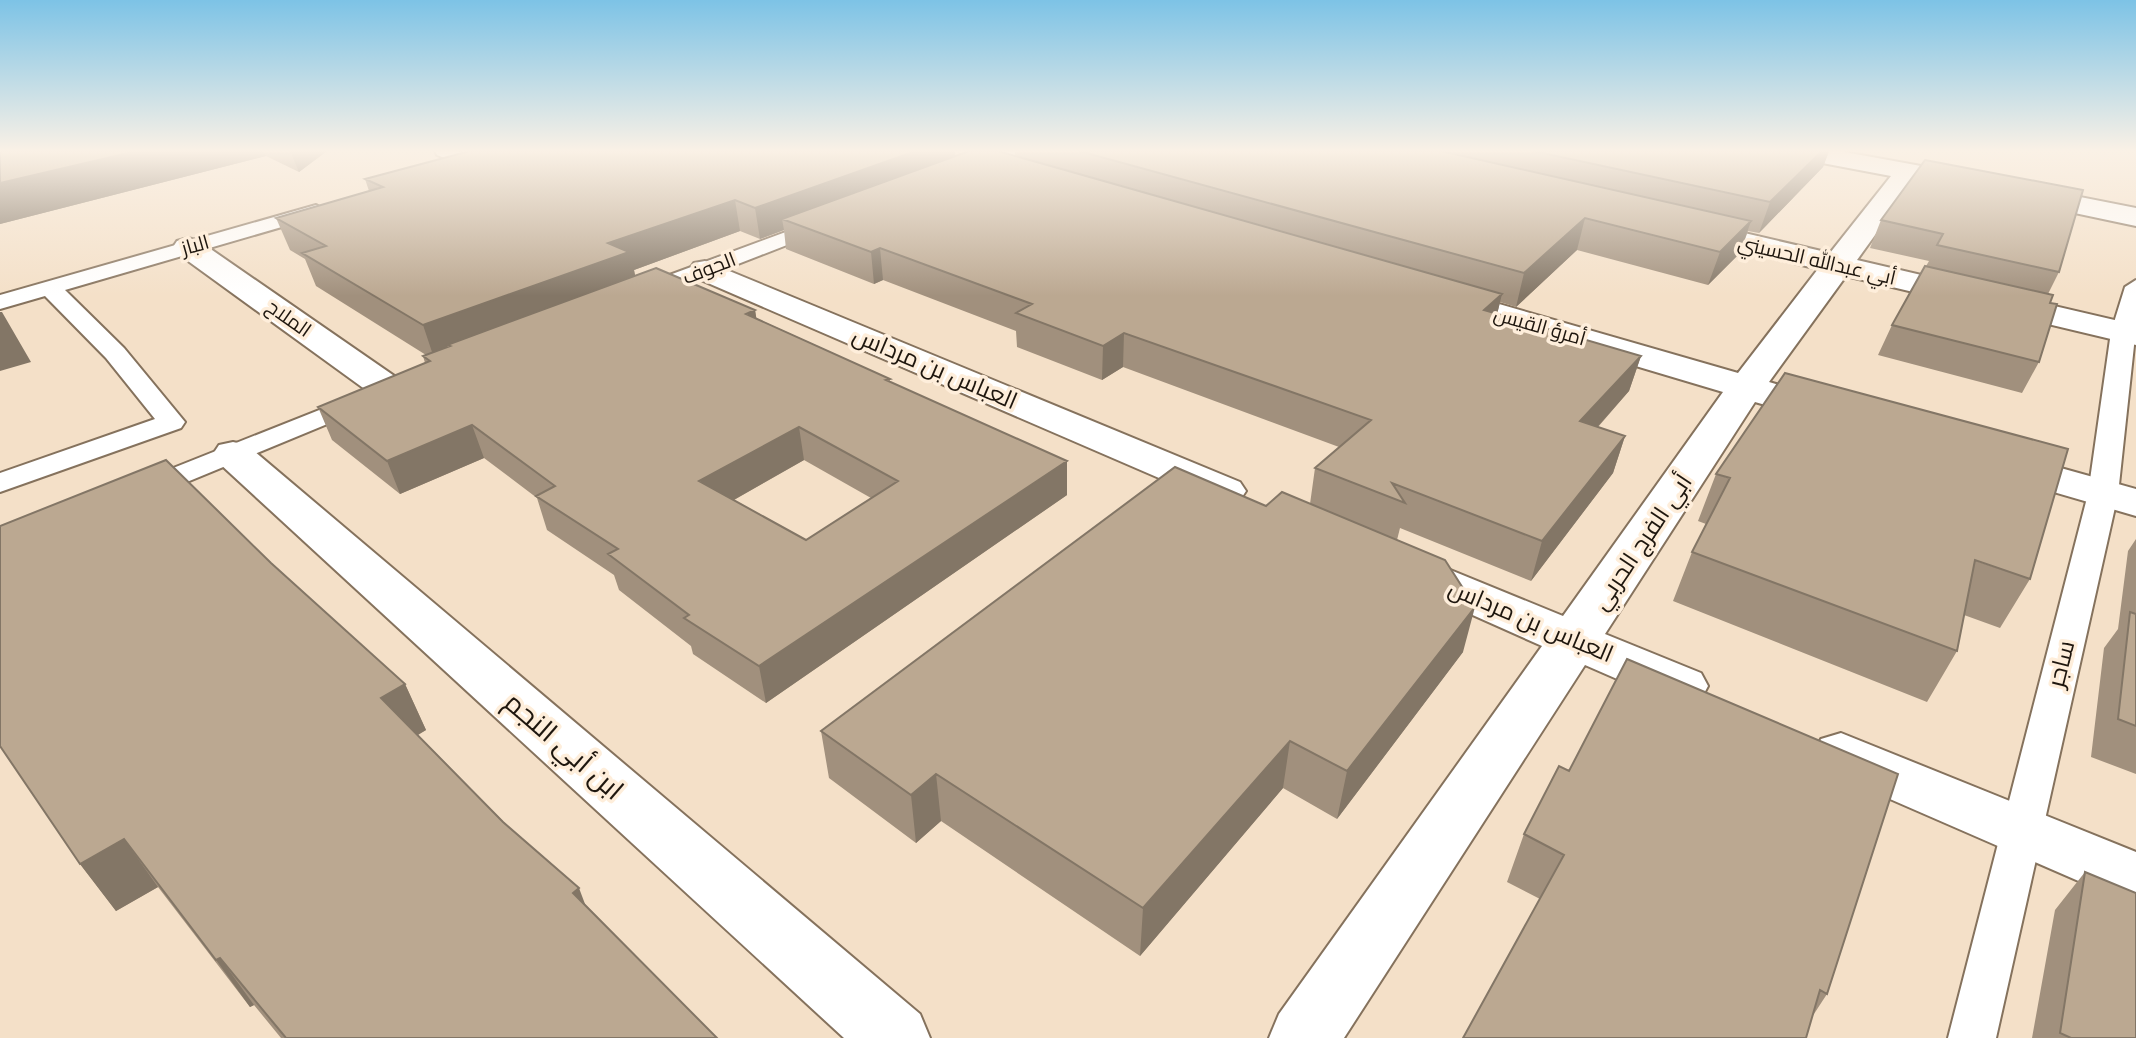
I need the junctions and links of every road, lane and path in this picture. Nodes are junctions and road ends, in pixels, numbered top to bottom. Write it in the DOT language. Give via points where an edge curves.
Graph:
graph roads {
  1 [pos="1887,199"];
  2 [pos="2050,199"];
  3 [pos="341,204"];
  4 [pos="2136,217"];
  5 [pos="838,219"];
  6 [pos="1652,220"];
  7 [pos="188,247"];
  8 [pos="1837,265"];
  9 [pos="705,270"];
  10 [pos="2136,287"];
  11 [pos="50,288"];
  12 [pos="1411,288"];
  13 [pos="0,302"];
  14 [pos="619,302"];
  15 [pos="2129,334"];
  16 [pos="404,384"];
  17 [pos="1746,387"];
  18 [pos="1850,418"];
  19 [pos="233,454"];
  20 [pos="1969,454"];
  21 [pos="0,483"];
  22 [pos="2103,494"];
  23 [pos="117,500"];
  24 [pos="2136,503"];
  25 [pos="1256,504"];
  26 [pos="1372,554"];
  27 [pos="1575,640"];
  28 [pos="1719,702"];
  29 [pos="1805,738"];
  30 [pos="2020,830"];
  31 [pos="2136,880"];
  32 [pos="895,1038"];
  33 [pos="1304,1038"];
  34 [pos="1972,1038"];
  1 -- 8 [label="street, أبي الفرج الحربي"];
  2 -- 4 [label="street"];
  3 -- 7 [label="lane, الباز"];
  5 -- 9 [label="lane, الجوف"];
  6 -- 8 [label="street, أبي عبدالله الحسيني"];
  7 -- 11 [label="lane, الباز"];
  7 -- 16 [label="street, الملاح"];
  8 -- 15 [label="street, أبي عبدالله الحسيني"];
  8 -- 17 [label="street, أبي الفرج الحربي"];
  9 -- 14 [label="lane, الجوف"];
  9 -- 25 [label="street, العباس بن مرداس"];
  10 -- 15 [label="lane, ساجر"];
  11 -- 13 [label="lane, الباز"];
  11 -- 21 [label="lane" via="115,353 172,422"];
  12 -- 17 [label="street, أمرؤ القيس"];
  15 -- 22 [label="lane, ساجر"];
  16 -- 19 [label="lane"];
  17 -- 18 [label="street, أمرؤ القيس"];
  17 -- 27 [label="street, أبي الفرج الحربي"];
  19 -- 23 [label="lane"];
  19 -- 32 [label="street, ابن أبي النجم"];
  20 -- 22 [label="street"];
  22 -- 24 [label="street"];
  22 -- 30 [label="lane, ساجر"];
  26 -- 27 [label="street, العباس بن مرداس"];
  27 -- 28 [label="street, العباس بن مرداس"];
  27 -- 33 [label="street, أبي الفرج الحربي"];
  29 -- 30 [label="street"];
  30 -- 31 [label="street"];
  30 -- 34 [label="lane, ساجر"];
}
